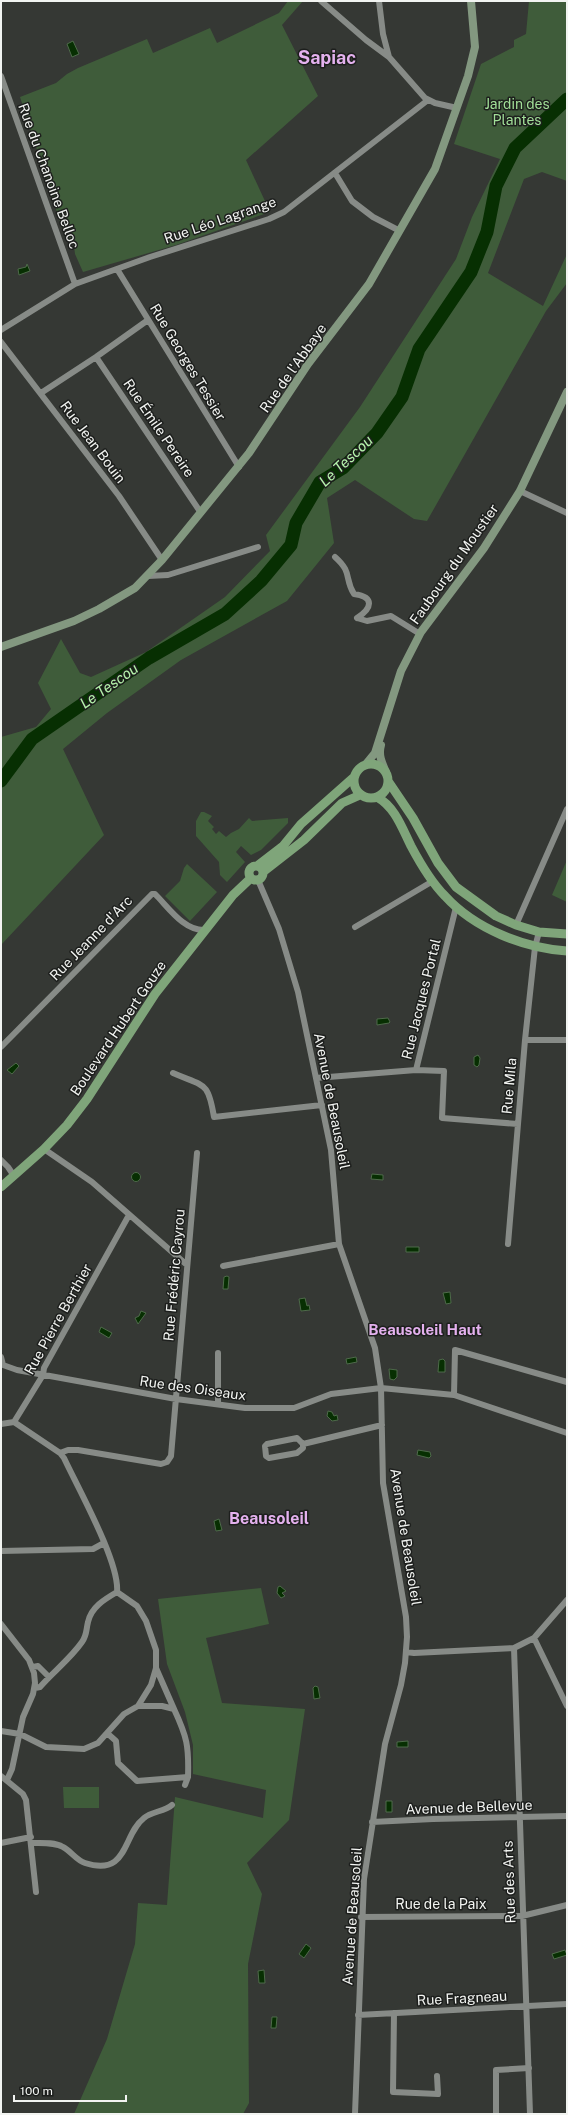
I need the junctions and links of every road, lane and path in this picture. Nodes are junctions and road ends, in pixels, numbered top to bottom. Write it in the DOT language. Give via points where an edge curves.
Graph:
graph roads {
  1 [pos="321,1"];
  2 [pos="379,1"];
  3 [pos="471,1"];
  4 [pos="384,38"];
  5 [pos="373,45"];
  6 [pos="389,57"];
  7 [pos="1,76"];
  8 [pos="428,100"];
  9 [pos="457,108"];
  10 [pos="335,173"];
  11 [pos="400,231"];
  12 [pos="117,269"];
  13 [pos="75,284"];
  14 [pos="148,320"];
  15 [pos="1,330"];
  16 [pos="1,342"];
  17 [pos="96,357"];
  18 [pos="41,393"];
  19 [pos="566,395"];
  20 [pos="239,467"];
  21 [pos="520,491"];
  22 [pos="201,513"];
  23 [pos="567,513"];
  24 [pos="258,547"];
  25 [pos="335,557"];
  26 [pos="162,560"];
  27 [pos="148,576"];
  28 [pos="420,634"];
  29 [pos="1,647"];
  30 [pos="389,711"];
  31 [pos="366,764"];
  32 [pos="354,777"];
  33 [pos="387,777"];
  34 [pos="360,795"];
  35 [pos="377,797"];
  36 [pos="567,808"];
  37 [pos="257,874"];
  38 [pos="433,882"];
  39 [pos="456,907"];
  40 [pos="516,925"];
  41 [pos="354,927"];
  42 [pos="205,930"];
  43 [pos="539,932"];
  44 [pos="567,934"];
  45 [pos="535,947"];
  46 [pos="567,951"];
  47 [pos="525,1040"];
  48 [pos="567,1040"];
  49 [pos="1,1047"];
  50 [pos="416,1070"];
  51 [pos="173,1073"];
  52 [pos="316,1078"];
  53 [pos="322,1106"];
  54 [pos="518,1124"];
  55 [pos="44,1149"];
  56 [pos="197,1152"];
  57 [pos="1,1160"];
  58 [pos="14,1176"];
  59 [pos="1,1187"];
  60 [pos="129,1215"];
  61 [pos="339,1244"];
  62 [pos="508,1244"];
  63 [pos="187,1265"];
  64 [pos="222,1266"];
  65 [pos="218,1353"];
  66 [pos="1,1357"];
  67 [pos="2,1365"];
  68 [pos="43,1375"];
  69 [pos="567,1382"];
  70 [pos="381,1388"];
  71 [pos="454,1395"];
  72 [pos="176,1399"];
  73 [pos="218,1404"];
  74 [pos="14,1422"];
  75 [pos="1,1424"];
  76 [pos="382,1425"];
  77 [pos="567,1433"];
  78 [pos="303,1444"];
  79 [pos="60,1453"];
  80 [pos="104,1543"];
  81 [pos="1,1551"];
  82 [pos="117,1592"];
  83 [pos="567,1600"];
  84 [pos="1,1624"];
  85 [pos="534,1638"];
  86 [pos="514,1648"];
  87 [pos="406,1652"];
  88 [pos="33,1667"];
  89 [pos="156,1668"];
  90 [pos="49,1677"];
  91 [pos="35,1688"];
  92 [pos="138,1706"];
  93 [pos="567,1706"];
  94 [pos="174,1709"];
  95 [pos="1,1731"];
  96 [pos="107,1733"];
  97 [pos="20,1734"];
  98 [pos="1,1776"];
  99 [pos="188,1777"];
  100 [pos="7,1780"];
  101 [pos="185,1785"];
  102 [pos="172,1805"];
  103 [pos="567,1816"];
  104 [pos="519,1817"];
  105 [pos="372,1822"];
  106 [pos="32,1840"];
  107 [pos="1,1842"];
  108 [pos="36,1892"];
  109 [pos="567,1905"];
  110 [pos="522,1916"];
  111 [pos="362,1917"];
  112 [pos="567,2004"];
  113 [pos="527,2007"];
  114 [pos="394,2013"];
  115 [pos="358,2014"];
  116 [pos="529,2068"];
  117 [pos="437,2076"];
  118 [pos="355,2114"];
  119 [pos="496,2114"];
  120 [pos="530,2114"];
  1 -- 5 [label="street"];
  2 -- 4 [label="street"];
  3 -- 9 [label="main road, Rue de l'Abbaye" via="475,47"];
  4 -- 5 [label="street"];
  4 -- 6 [label="street"];
  5 -- 6 [label="street"];
  6 -- 8 [label="street"];
  7 -- 13 [label="street, Rue du Chanoine Belloc"];
  8 -- 9 [label="street"];
  8 -- 10 [label="street, Rue Léo Lagrange"];
  9 -- 11 [label="main road, Rue de l'Abbaye" via="437,166"];
  10 -- 11 [label="street" via="352,201 373,217"];
  10 -- 12 [label="street, Rue Léo Lagrange" via="284,212 269,219"];
  11 -- 20 [label="main road, Rue de l'Abbaye" via="366,288 308,364"];
  12 -- 13 [label="street, Rue Léo Lagrange"];
  12 -- 14 [label="street, Rue Georges Tessier"];
  13 -- 15 [label="street, Rue Léo Lagrange"];
  14 -- 17 [label="street"];
  14 -- 20 [label="street, Rue Georges Tessier"];
  16 -- 18 [label="street, Rue Jean Bouin"];
  17 -- 18 [label="street"];
  17 -- 22 [label="street, Rue Émile Pereire"];
  18 -- 26 [label="street, Rue Jean Bouin" via="119,496"];
  19 -- 21 [label="main road, Faubourg du Moustier"];
  20 -- 22 [label="main road, Rue de l'Abbaye"];
  21 -- 23 [label="street"];
  21 -- 28 [label="main road, Faubourg du Moustier" via="484,548"];
  22 -- 26 [label="main road, Rue de l'Abbaye"];
  24 -- 27 [label="street" via="168,576"];
  25 -- 28 [label="street" via="349,574 349,584 354,594 365,596 369,600 370,605 366,612 357,618 367,621 391,616"];
  26 -- 27 [label="main road, Rue de l'Abbaye"];
  27 -- 29 [label="main road, Rue de l'Abbaye" via="135,588 100,609"];
  28 -- 30 [label="main road, Faubourg du Moustier" via="401,671"];
  30 -- 31 [label="main road, Faubourg du Moustier" via="375,753"];
  30 -- 33 [label="main road, Faubourg du Moustier" via="379,751"];
  31 -- 32 [label="main road" via="358,769"];
  31 -- 33 [label="main road" via="379,766"];
  32 -- 34 [label="main road" via="354,787"];
  32 -- 37 [label="main road, Boulevard Hubert Gouze" via="334,792 301,824"];
  33 -- 35 [label="main road" via="386,788"];
  33 -- 40 [label="main road" via="438,863 456,887 496,916"];
  34 -- 35 [label="main road"];
  34 -- 37 [label="main road, Boulevard Hubert Gouze" via="346,800 300,844"];
  35 -- 38 [label="main road" via="392,810"];
  36 -- 40 [label="street"];
  37 -- 42 [label="main road, Boulevard Hubert Gouze" via="233,895"];
  37 -- 52 [label="street, Avenue de Beausoleil" via="294,976"];
  38 -- 39 [label="main road"];
  38 -- 41 [label="street"];
  39 -- 45 [label="main road" via="472,920 491,930"];
  39 -- 50 [label="street, Rue Jacques Portal"];
  40 -- 43 [label="main road"];
  42 -- 49 [label="street, Rue Jeanne d'Arc" via="195,929 186,924 152,894"];
  42 -- 55 [label="main road, Boulevard Hubert Gouze" via="155,994 88,1099"];
  43 -- 44 [label="main road"];
  43 -- 45 [label="street, Rue Mila"];
  45 -- 46 [label="main road"];
  45 -- 47 [label="street, Rue Mila"];
  47 -- 48 [label="street"];
  47 -- 54 [label="street, Rue Mila"];
  50 -- 52 [label="street, Rue Jacques Portal"];
  50 -- 54 [label="street" via="444,1070 442,1118"];
  51 -- 53 [label="street" via="205,1087 210,1094 214,1117"];
  52 -- 53 [label="street, Avenue de Beausoleil"];
  53 -- 61 [label="street, Avenue de Beausoleil" via="331,1150"];
  54 -- 62 [label="street, Rue Mila"];
  55 -- 58 [label="main road, Boulevard Hubert Gouze"];
  55 -- 60 [label="street" via="92,1182"];
  56 -- 63 [label="street, Rue Frédéric Cayrou"];
  57 -- 58 [label="street"];
  58 -- 59 [label="main road, Boulevard Hubert Gouze"];
  60 -- 63 [label="street"];
  60 -- 68 [label="street, Rue Pierre Berthier" via="44,1368"];
  61 -- 64 [label="street"];
  61 -- 70 [label="street, Avenue de Beausoleil" via="375,1348"];
  63 -- 72 [label="street, Rue Frédéric Cayrou"];
  65 -- 73 [label="street"];
  66 -- 67 [label="street, Rue des Oiseaux"];
  67 -- 68 [label="street, Rue des Oiseaux"];
  68 -- 72 [label="street, Rue des Oiseaux"];
  68 -- 74 [label="street, Rue Pierre Berthier"];
  69 -- 71 [label="street" via="456,1350"];
  70 -- 71 [label="street, Rue des Oiseaux"];
  70 -- 73 [label="street, Rue des Oiseaux" via="331,1394 294,1408 245,1408"];
  70 -- 76 [label="street, Avenue de Beausoleil"];
  71 -- 77 [label="street, Rue des Oiseaux"];
  72 -- 73 [label="street, Rue des Oiseaux"];
  72 -- 79 [label="street, Rue Frédéric Cayrou" via="171,1456 167,1462 161,1464 78,1450"];
  74 -- 75 [label="street"];
  74 -- 79 [label="street"];
  76 -- 78 [label="street"];
  76 -- 87 [label="street, Avenue de Beausoleil" via="383,1483 406,1617"];
  78 -- 78 [label="street" via="297,1438 267,1444 266,1456 270,1458 297,1453 302,1450"];
  79 -- 80 [label="street"];
  80 -- 81 [label="street" via="93,1549"];
  80 -- 82 [label="street" via="113,1562 118,1582"];
  82 -- 89 [label="street" via="137,1606 146,1621 156,1650"];
  82 -- 90 [label="street" via="105,1598 91,1613 85,1638"];
  83 -- 85 [label="street"];
  84 -- 88 [label="street"];
  85 -- 86 [label="street"];
  85 -- 93 [label="street"];
  86 -- 87 [label="street"];
  86 -- 104 [label="street, Rue des Arts"];
  87 -- 105 [label="street, Avenue de Beausoleil" via="401,1684 385,1744"];
  88 -- 90 [label="street" via="38,1666"];
  88 -- 91 [label="street"];
  89 -- 92 [label="street" via="151,1685"];
  89 -- 94 [label="street"];
  90 -- 91 [label="street" via="40,1687"];
  91 -- 97 [label="street" via="23,1717"];
  92 -- 94 [label="street"];
  92 -- 96 [label="street" via="124,1714"];
  94 -- 99 [label="street" via="189,1751"];
  95 -- 97 [label="street"];
  96 -- 97 [label="street" via="98,1743 84,1749 46,1747"];
  96 -- 99 [label="street" via="116,1741 118,1763 137,1780"];
  97 -- 100 [label="street"];
  98 -- 100 [label="street"];
  99 -- 101 [label="street"];
  100 -- 106 [label="street" via="26,1800"];
  102 -- 106 [label="street" via="144,1818 135,1828 122,1855 110,1863 92,1865 57,1844"];
  103 -- 104 [label="street, Avenue de Bellevue"];
  104 -- 105 [label="street, Avenue de Bellevue"];
  104 -- 110 [label="street, Rue des Arts"];
  105 -- 111 [label="street, Avenue de Beausoleil"];
  106 -- 107 [label="street"];
  106 -- 108 [label="street"];
  109 -- 110 [label="street, Rue de la Paix"];
  110 -- 111 [label="street, Rue de la Paix"];
  110 -- 113 [label="street, Rue des Arts"];
  111 -- 115 [label="street, Avenue de Beausoleil"];
  112 -- 113 [label="street, Rue Fragneau"];
  113 -- 114 [label="street, Rue Fragneau"];
  113 -- 116 [label="street, Rue des Arts"];
  114 -- 115 [label="street, Rue Fragneau"];
  114 -- 117 [label="street" via="393,2092 438,2094"];
  115 -- 118 [label="street, Avenue de Beausoleil"];
  116 -- 119 [label="street" via="496,2070"];
  116 -- 120 [label="street, Rue des Arts"];
}
